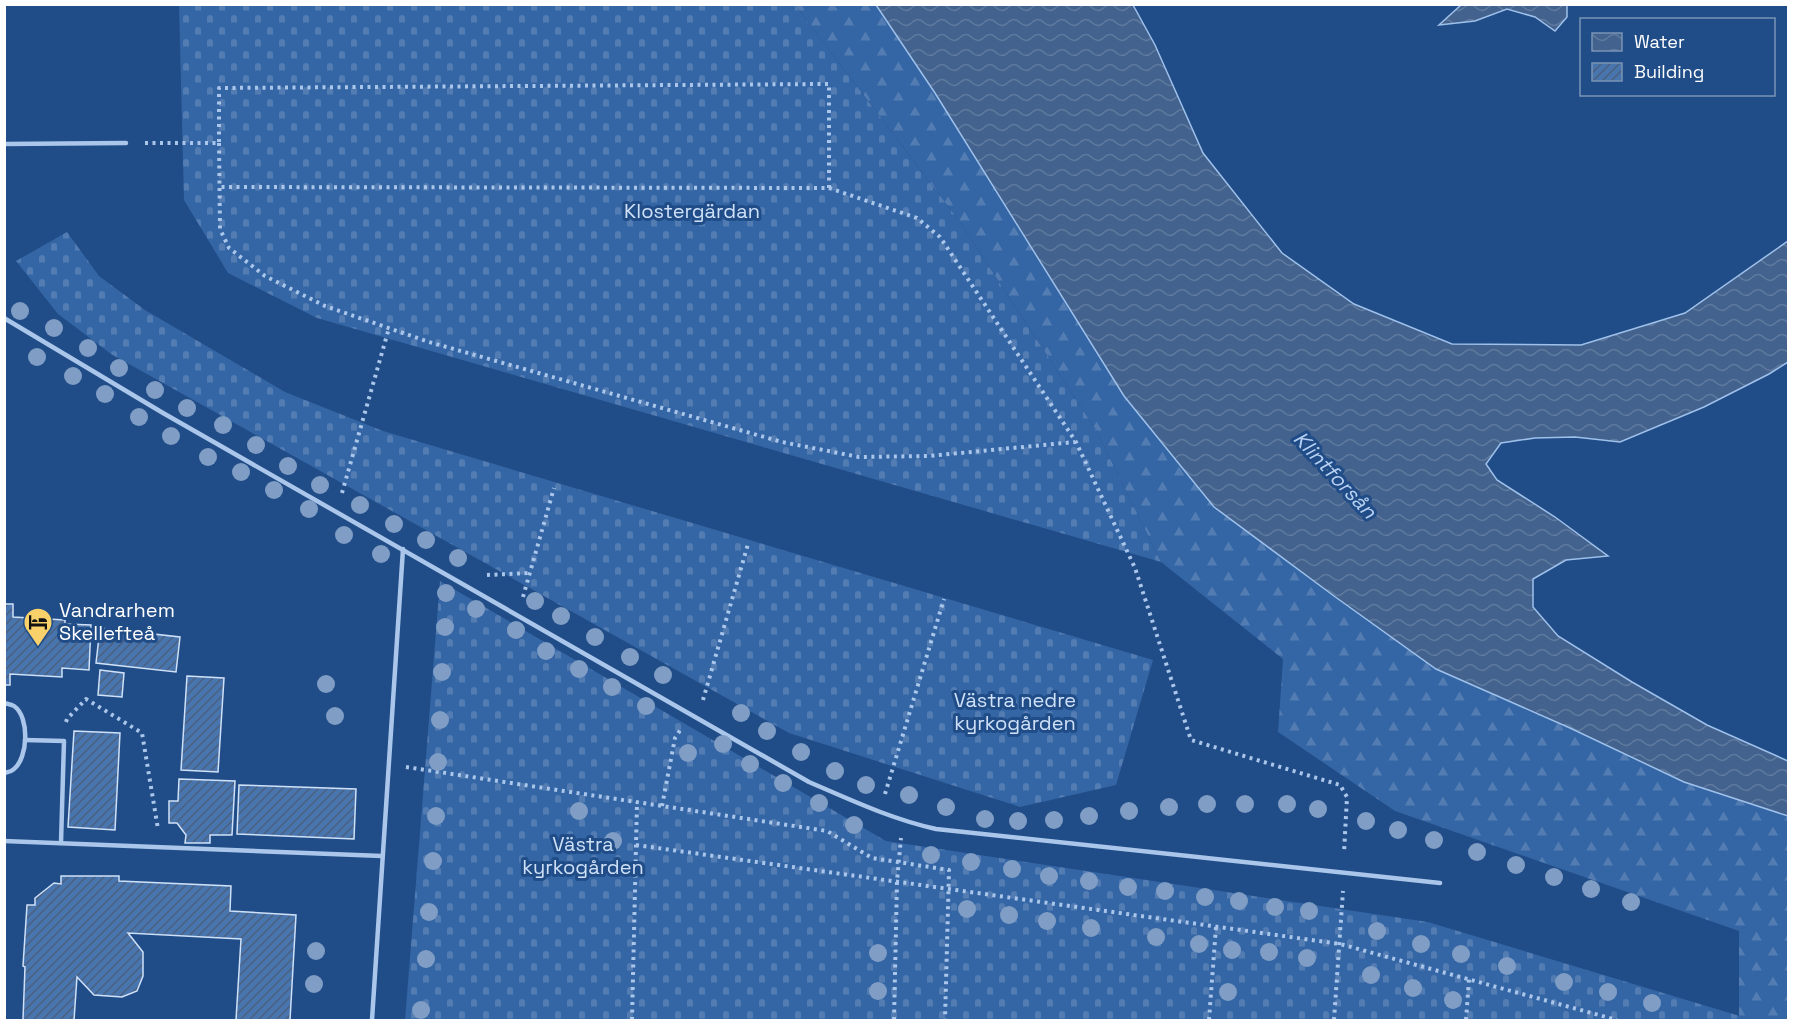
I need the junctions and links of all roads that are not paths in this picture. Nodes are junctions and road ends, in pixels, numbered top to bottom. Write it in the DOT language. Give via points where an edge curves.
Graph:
graph roads {
  1 [pos="126,143"];
  2 [pos="4,144"];
  3 [pos="4,318"];
  4 [pos="403,549"];
  5 [pos="4,703"];
  6 [pos="25,741"];
  7 [pos="4,773"];
  8 [pos="4,841"];
  9 [pos="61,843"];
  10 [pos="382,856"];
  11 [pos="1440,883"];
  12 [pos="372,1020"];
  1 -- 2 [label="lane"];
  3 -- 4 [label="lane"];
  4 -- 10 [label="lane"];
  4 -- 11 [label="lane" via="809,782 902,821 936,829"];
  5 -- 6 [label="lane" via="15,707 24,722"];
  6 -- 7 [label="lane" via="14,769"];
  6 -- 9 [label="lane" via="64,741"];
  8 -- 9 [label="lane"];
  9 -- 10 [label="lane"];
  10 -- 12 [label="lane"];
}
